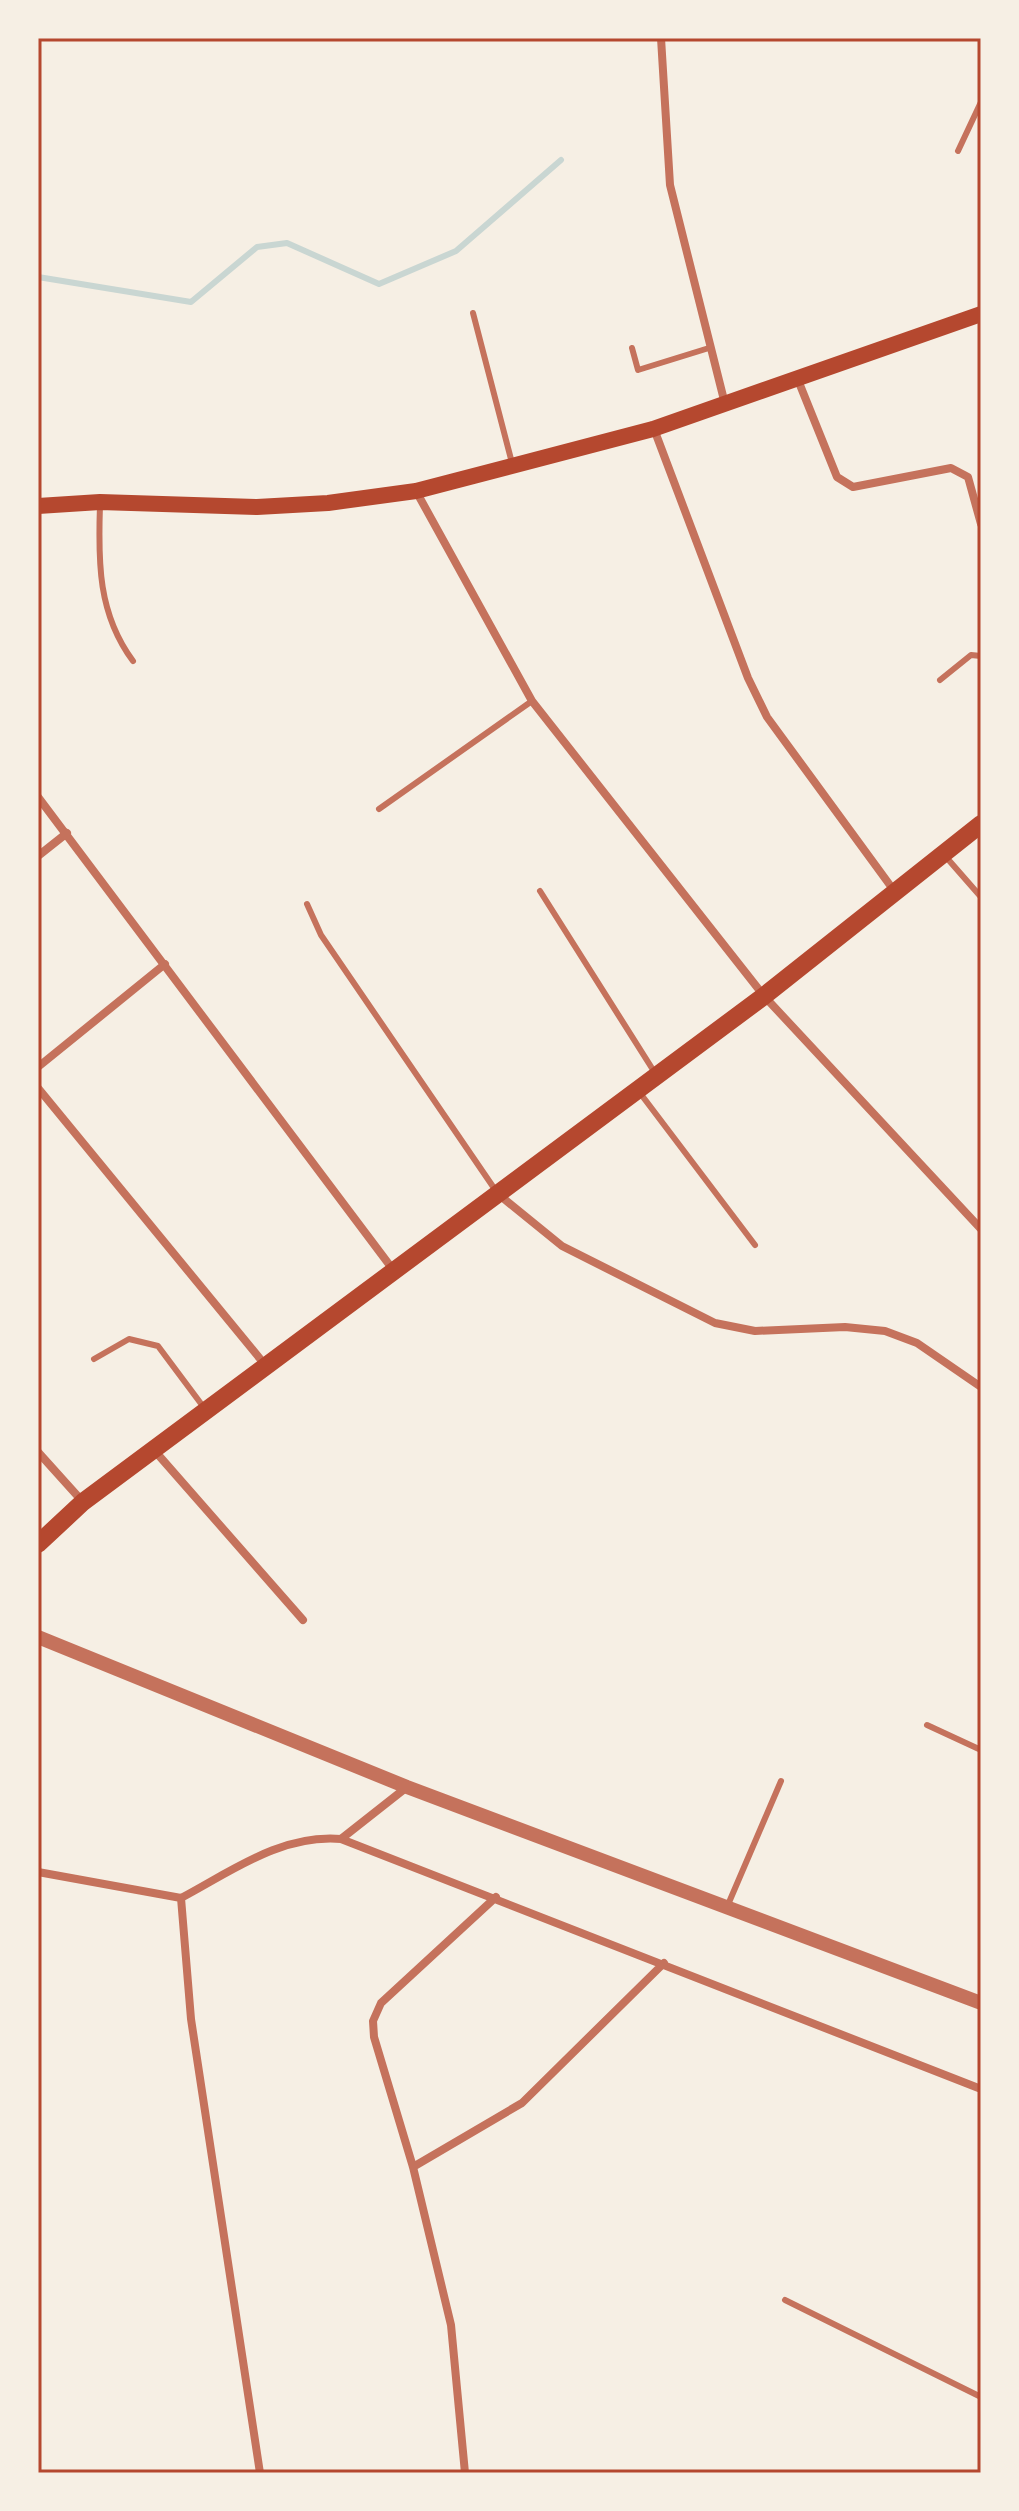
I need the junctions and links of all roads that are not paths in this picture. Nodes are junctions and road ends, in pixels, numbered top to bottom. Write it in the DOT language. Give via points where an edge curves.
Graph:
graph roads {
  1 [pos="661,38"];
  2 [pos="981,102"];
  3 [pos="958,151"];
  4 [pos="473,313"];
  5 [pos="981,314"];
  6 [pos="632,348"];
  7 [pos="709,348"];
  8 [pos="798,380"];
  9 [pos="725,404"];
  10 [pos="653,429"];
  11 [pos="512,463"];
  12 [pos="416,491"];
  13 [pos="100,502"];
  14 [pos="38,506"];
  15 [pos="981,524"];
  16 [pos="981,656"];
  17 [pos="133,661"];
  18 [pos="940,680"];
  19 [pos="532,701"];
  20 [pos="38,797"];
  21 [pos="379,809"];
  22 [pos="981,824"];
  23 [pos="67,833"];
  24 [pos="944,854"];
  25 [pos="38,856"];
  26 [pos="540,891"];
  27 [pos="895,893"];
  28 [pos="981,897"];
  29 [pos="307,904"];
  30 [pos="165,964"];
  31 [pos="764,996"];
  32 [pos="38,1067"];
  33 [pos="657,1076"];
  34 [pos="38,1088"];
  35 [pos="637,1090"];
  36 [pos="498,1194"];
  37 [pos="981,1229"];
  38 [pos="755,1245"];
  39 [pos="394,1271"];
  40 [pos="94,1359"];
  41 [pos="266,1366"];
  42 [pos="981,1387"];
  43 [pos="207,1412"];
  44 [pos="154,1450"];
  45 [pos="38,1452"];
  46 [pos="83,1502"];
  47 [pos="38,1544"];
  48 [pos="303,1620"];
  49 [pos="38,1637"];
  50 [pos="927,1725"];
  51 [pos="981,1750"];
  52 [pos="781,1781"];
  53 [pos="407,1787"];
  54 [pos="341,1839"];
  55 [pos="38,1872"];
  56 [pos="496,1897"];
  57 [pos="181,1898"];
  58 [pos="727,1907"];
  59 [pos="664,1963"];
  60 [pos="981,2003"];
  61 [pos="981,2089"];
  62 [pos="413,2167"];
  63 [pos="785,2300"];
  64 [pos="981,2397"];
  65 [pos="260,2473"];
  66 [pos="465,2473"];
  1 -- 7 [label="street" via="670,185"];
  2 -- 3 [label="lane"];
  4 -- 11 [label="lane"];
  5 -- 8 [label="main road"];
  6 -- 7 [label="lane" via="638,370"];
  7 -- 9 [label="street"];
  8 -- 9 [label="main road"];
  8 -- 15 [label="street" via="837,477 853,487 951,468 968,477"];
  9 -- 10 [label="main road"];
  10 -- 11 [label="main road"];
  10 -- 27 [label="street" via="767,717"];
  11 -- 12 [label="main road"];
  12 -- 13 [label="main road" via="257,507"];
  12 -- 19 [label="street"];
  13 -- 14 [label="main road"];
  13 -- 17 [label="lane" via="100,577 106,613 115,638"];
  16 -- 18 [label="lane" via="971,655"];
  19 -- 21 [label="lane"];
  19 -- 31 [label="street"];
  20 -- 23 [label="street"];
  22 -- 24 [label="main road"];
  23 -- 25 [label="street"];
  23 -- 30 [label="street"];
  24 -- 27 [label="main road"];
  24 -- 28 [label="lane"];
  26 -- 33 [label="lane"];
  27 -- 31 [label="main road"];
  29 -- 36 [label="lane" via="321,935"];
  30 -- 32 [label="street"];
  30 -- 39 [label="street"];
  31 -- 33 [label="main road"];
  31 -- 37 [label="street"];
  33 -- 35 [label="main road"];
  34 -- 41 [label="street"];
  35 -- 36 [label="main road"];
  35 -- 38 [label="lane"];
  36 -- 39 [label="main road"];
  36 -- 42 [label="street" via="562,1246 715,1323 755,1331 885,1331 935,1353"];
  39 -- 41 [label="main road"];
  40 -- 43 [label="lane" via="129,1339 158,1346"];
  41 -- 43 [label="main road"];
  43 -- 44 [label="main road"];
  44 -- 46 [label="main road"];
  44 -- 48 [label="street"];
  45 -- 46 [label="street"];
  46 -- 47 [label="main road"];
  49 -- 53 [label="street"];
  50 -- 51 [label="lane"];
  52 -- 58 [label="lane"];
  53 -- 54 [label="street"];
  53 -- 58 [label="street"];
  54 -- 56 [label="street"];
  54 -- 57 [label="street" via="281,1845"];
  55 -- 57 [label="street"];
  56 -- 59 [label="street"];
  56 -- 62 [label="street" via="381,2003 373,2021"];
  57 -- 65 [label="street" via="191,2019"];
  58 -- 60 [label="street"];
  59 -- 61 [label="street"];
  59 -- 62 [label="street" via="522,2103"];
  62 -- 66 [label="street" via="451,2325"];
  63 -- 64 [label="lane"];
}
